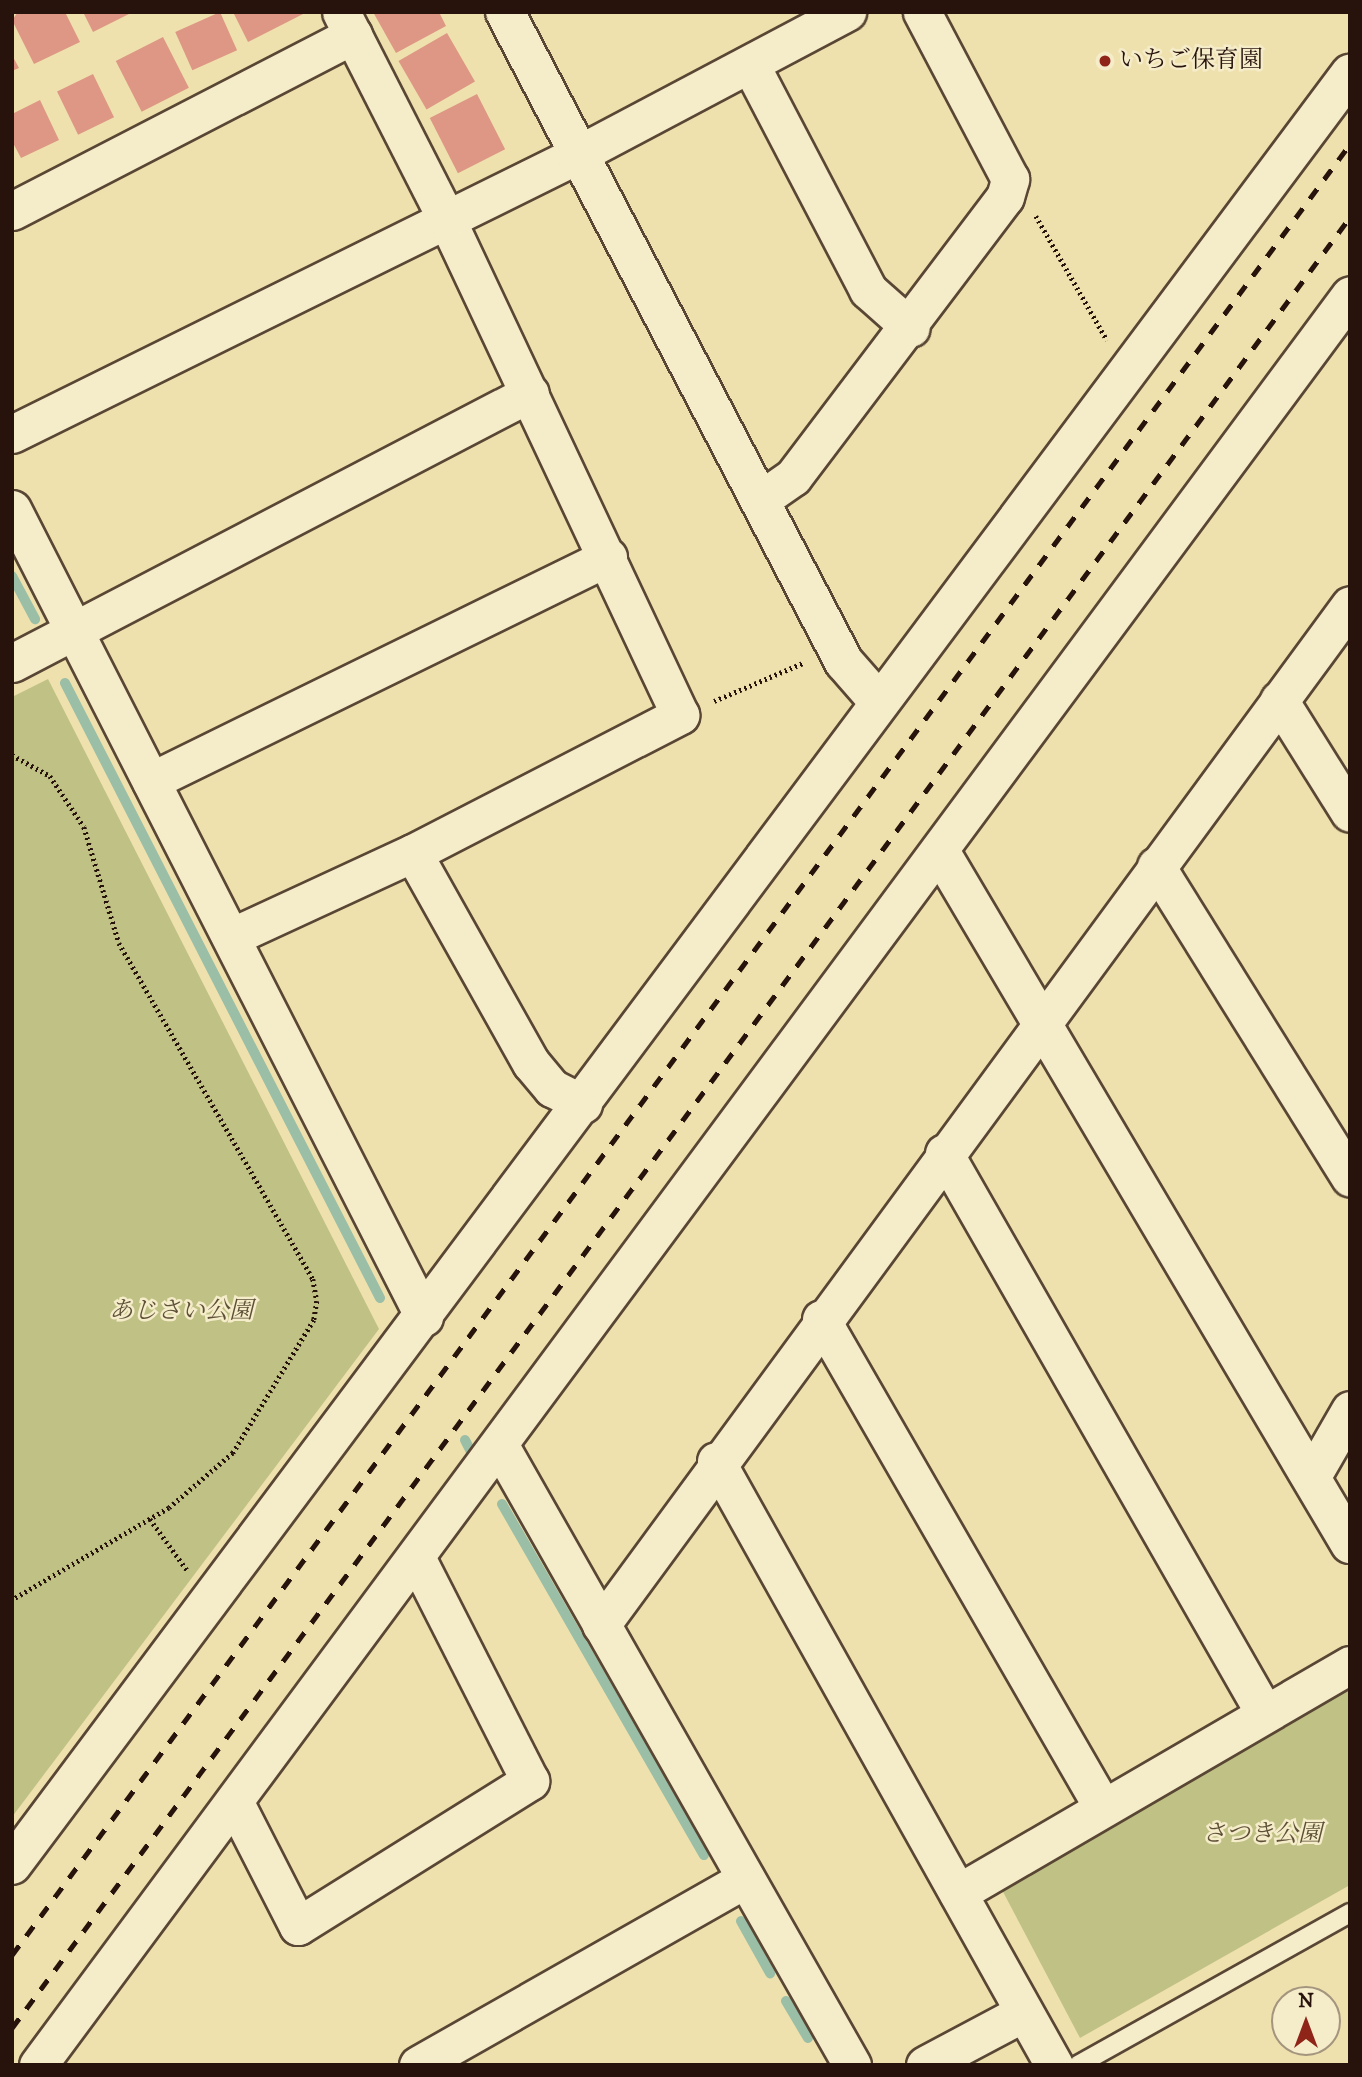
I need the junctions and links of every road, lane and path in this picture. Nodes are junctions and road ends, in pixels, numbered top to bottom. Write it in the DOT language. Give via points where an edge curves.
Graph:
graph roads {
  1 [pos="505,12"];
  2 [pos="847,12"];
  3 [pos="922,12"];
  4 [pos="347,24"];
  5 [pos="750,64"];
  6 [pos="1350,74"];
  7 [pos="575,156"];
  8 [pos="1010,179"];
  9 [pos="12,211"];
  10 [pos="447,220"];
  11 [pos="1350,295"];
  12 [pos="911,328"];
  13 [pos="1112,351"];
  14 [pos="530,393"];
  15 [pos="12,434"];
  16 [pos="760,499"];
  17 [pos="12,509"];
  18 [pos="608,557"];
  19 [pos="1350,605"];
  20 [pos="74,631"];
  21 [pos="810,660"];
  22 [pos="12,663"];
  23 [pos="1279,700"];
  24 [pos="879,702"];
  25 [pos="680,715"];
  26 [pos="12,754"];
  27 [pos="151,781"];
  28 [pos="1350,813"];
  29 [pos="413,853"];
  30 [pos="941,853"];
  31 [pos="1157,866"];
  32 [pos="231,937"];
  33 [pos="1041,1022"];
  34 [pos="583,1104"];
  35 [pos="944,1153"];
  36 [pos="1350,1178"];
  37 [pos="424,1317"];
  38 [pos="821,1319"];
  39 [pos="1350,1410"];
  40 [pos="500,1446"];
  41 [pos="716,1461"];
  42 [pos="1312,1476"];
  43 [pos="150,1519"];
  44 [pos="1350,1544"];
  45 [pos="417,1559"];
  46 [pos="216,1592"];
  47 [pos="12,1600"];
  48 [pos="601,1625"];
  49 [pos="1350,1665"];
  50 [pos="1265,1714"];
  51 [pos="236,1805"];
  52 [pos="1103,1808"];
  53 [pos="12,1864"];
  54 [pos="746,1879"];
  55 [pos="958,1893"];
  56 [pos="1350,1913"];
  57 [pos="1023,2013"];
  58 [pos="849,2064"];
  59 [pos="38,2065"];
  60 [pos="418,2065"];
  61 [pos="925,2065"];
  62 [pos="1054,2065"];
  63 [pos="1078,2065"];
  1 -- 7 [label="street"];
  2 -- 5 [label="street"];
  3 -- 8 [label="street"];
  4 -- 9 [label="street"];
  4 -- 10 [label="street"];
  5 -- 7 [label="street"];
  5 -- 12 [label="street" via="868,290 886,313"];
  6 -- 24 [label="street"];
  7 -- 10 [label="street"];
  7 -- 16 [label="street"];
  8 -- 12 [label="street" via="1005,197"];
  8 -- 13 [label="path"];
  10 -- 14 [label="street"];
  10 -- 15 [label="street"];
  11 -- 30 [label="street"];
  12 -- 16 [label="street" via="793,477"];
  14 -- 18 [label="street"];
  14 -- 20 [label="street"];
  16 -- 24 [label="street" via="844,662"];
  17 -- 20 [label="street"];
  18 -- 25 [label="street"];
  18 -- 27 [label="street"];
  19 -- 23 [label="street"];
  20 -- 22 [label="street"];
  20 -- 27 [label="street"];
  21 -- 25 [label="path"];
  23 -- 28 [label="street"];
  23 -- 31 [label="street"];
  24 -- 34 [label="street"];
  25 -- 29 [label="street"];
  26 -- 43 [label="path" via="50,776 72,806 97,861 119,943 313,1279 314,1320 233,1453"];
  27 -- 32 [label="street"];
  29 -- 32 [label="street"];
  29 -- 34 [label="street" via="531,1063 552,1088"];
  30 -- 33 [label="street"];
  30 -- 40 [label="street"];
  31 -- 33 [label="street"];
  31 -- 36 [label="street"];
  32 -- 37 [label="street"];
  33 -- 35 [label="street"];
  33 -- 42 [label="street"];
  34 -- 37 [label="street"];
  35 -- 38 [label="street"];
  35 -- 50 [label="street"];
  37 -- 46 [label="street"];
  38 -- 41 [label="street"];
  38 -- 52 [label="street"];
  39 -- 42 [label="street"];
  40 -- 45 [label="street"];
  40 -- 48 [label="street"];
  41 -- 48 [label="street"];
  41 -- 55 [label="street"];
  42 -- 44 [label="street"];
  43 -- 46 [label="path" via="192,1577"];
  43 -- 47 [label="path"];
  45 -- 51 [label="street"];
  45 -- 51 [label="street" via="530,1781 298,1926"];
  46 -- 53 [label="street"];
  48 -- 54 [label="street"];
  49 -- 50 [label="street"];
  50 -- 52 [label="street"];
  51 -- 59 [label="street"];
  52 -- 55 [label="street"];
  54 -- 58 [label="street"];
  54 -- 60 [label="street"];
  55 -- 57 [label="street"];
  56 -- 63 [label="lane"];
  57 -- 61 [label="street"];
  57 -- 62 [label="street"];
}
